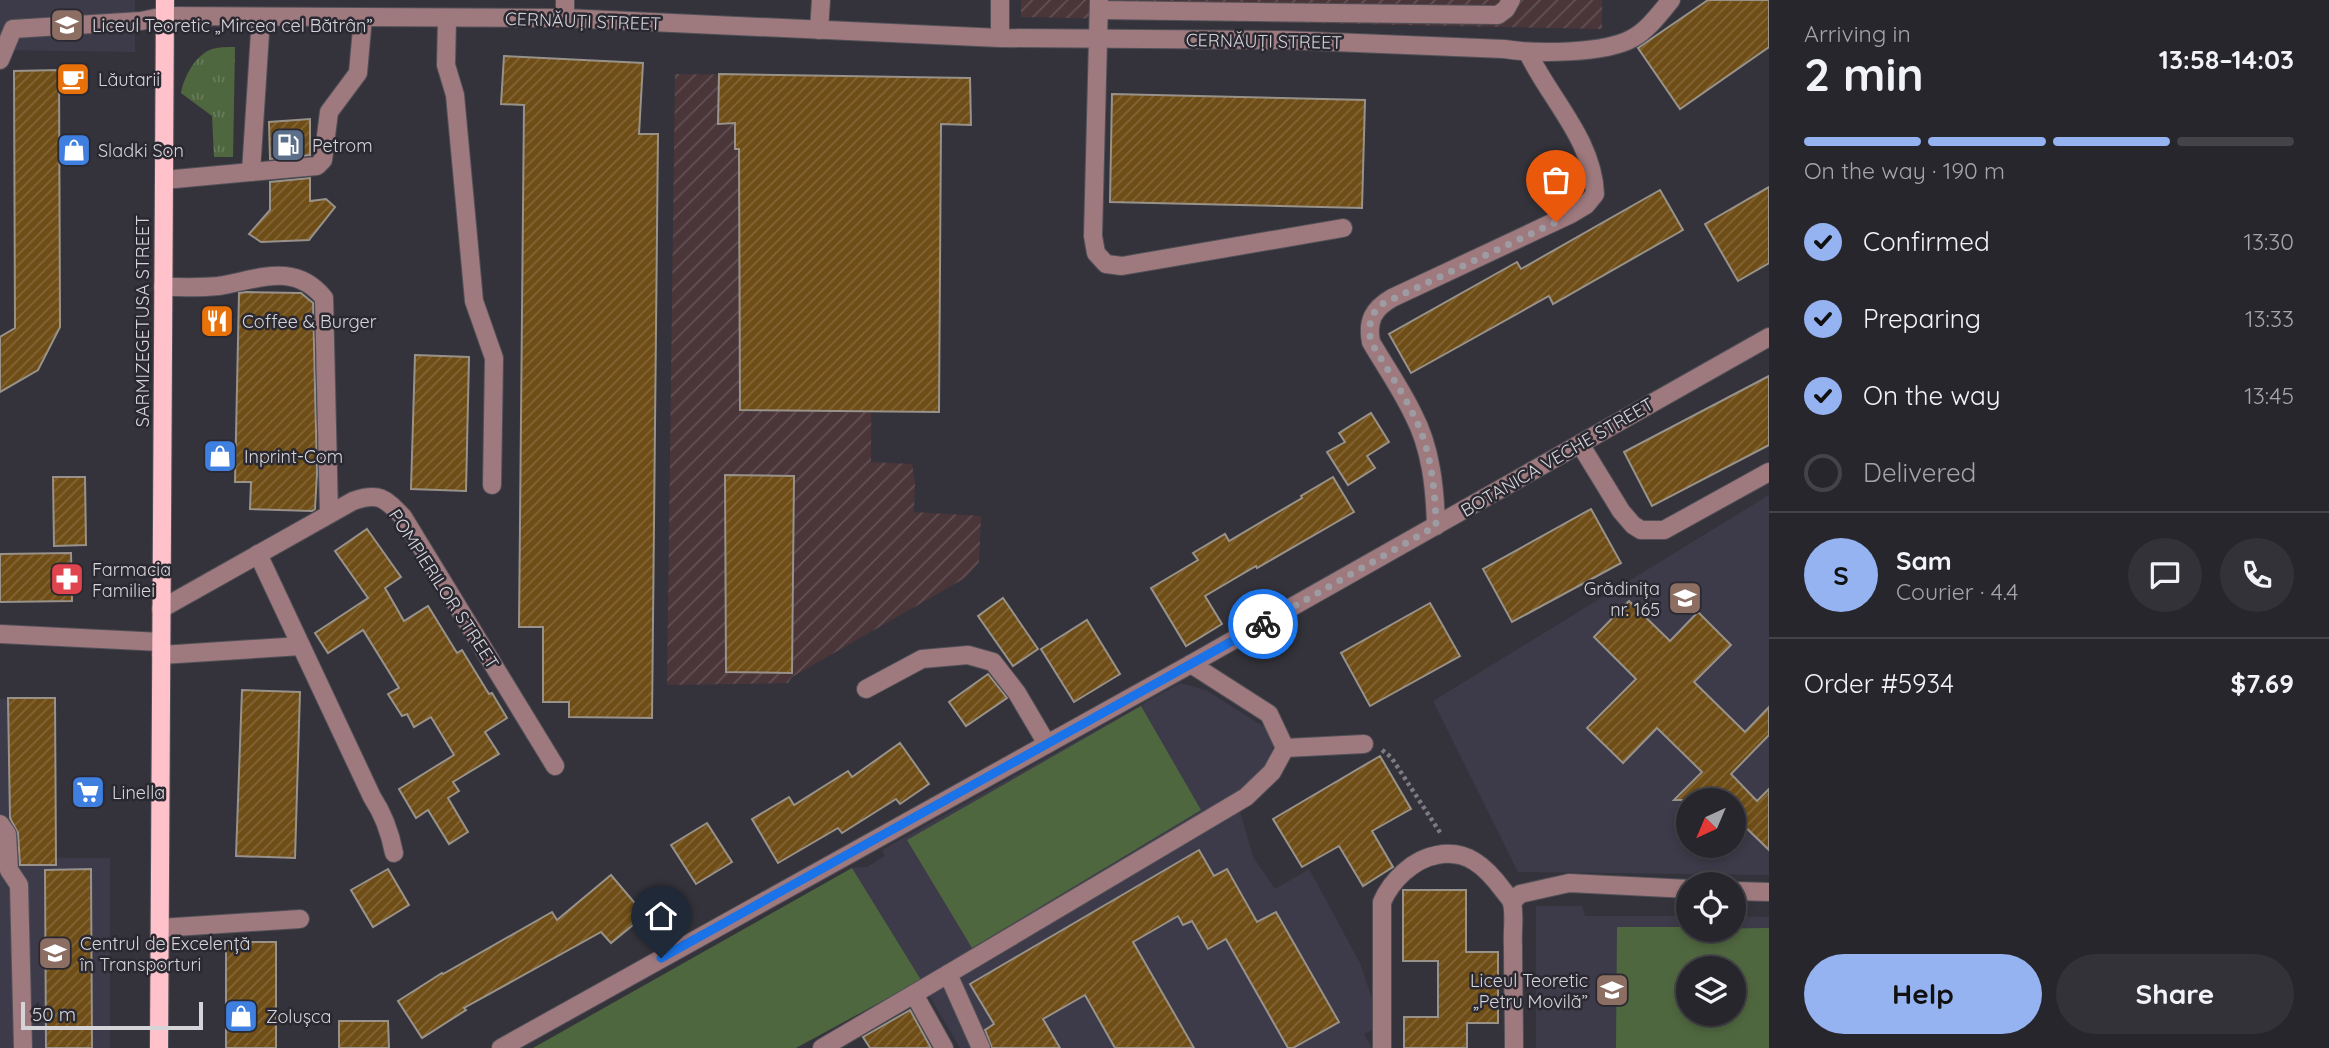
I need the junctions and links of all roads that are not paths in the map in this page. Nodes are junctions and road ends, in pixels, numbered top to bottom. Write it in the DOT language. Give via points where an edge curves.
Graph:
graph roads {
  1 [pos="821,0"];
  2 [pos="1000,0"];
  3 [pos="1511,0"];
  4 [pos="1671,0"];
  5 [pos="1099,5"];
  6 [pos="165,8"];
  7 [pos="565,9"];
  8 [pos="436,12"];
  9 [pos="261,16"];
  10 [pos="363,17"];
  11 [pos="820,30"];
  12 [pos="1000,38"];
  13 [pos="1099,39"];
  14 [pos="1528,53"];
  15 [pos="0,60"];
  16 [pos="251,172"];
  17 [pos="164,180"];
  18 [pos="1343,229"];
  19 [pos="163,287"];
  20 [pos="1769,337"];
  21 [pos="1580,444"];
  22 [pos="1769,472"];
  23 [pos="492,485"];
  24 [pos="329,514"];
  25 [pos="1436,526"];
  26 [pos="258,554"];
  27 [pos="160,609"];
  28 [pos="0,634"];
  29 [pos="301,646"];
  30 [pos="161,649"];
  31 [pos="1191,664"];
  32 [pos="866,690"];
  33 [pos="1047,744"];
  34 [pos="1364,744"];
  35 [pos="1285,748"];
  36 [pos="555,766"];
  37 [pos="0,824"];
  38 [pos="394,853"];
  39 [pos="1676,888"];
  40 [pos="1746,891"];
  41 [pos="1769,892"];
  42 [pos="1512,902"];
  43 [pos="300,919"];
  44 [pos="160,928"];
  45 [pos="948,974"];
  46 [pos="914,994"];
  47 [pos="23,1048"];
  48 [pos="159,1048"];
  49 [pos="502,1048"];
  50 [pos="822,1048"];
  51 [pos="944,1048"];
  52 [pos="981,1048"];
  53 [pos="1382,1048"];
  54 [pos="1514,1048"];
  1 -- 11 [label="street"];
  2 -- 12 [label="street"];
  3 -- 5 [label="street" via="1498,15"];
  4 -- 14 [label="street, CERNĂUȚI STREET" via="1633,38 1607,47"];
  5 -- 13 [label="street"];
  6 -- 9 [label="street, CERNĂUȚI STREET"];
  6 -- 15 [label="street, CERNĂUȚI STREET" via="141,22 13,29"];
  6 -- 17 [label="main road, SARMIZEGETUSA STREET"];
  7 -- 8 [label="street, CERNĂUȚI STREET"];
  7 -- 11 [label="street, CERNĂUȚI STREET"];
  8 -- 10 [label="street, CERNĂUȚI STREET"];
  8 -- 23 [label="street" via="455,94 474,301 494,358"];
  9 -- 10 [label="street, CERNĂUȚI STREET"];
  9 -- 16 [label="street"];
  10 -- 16 [label="street" via="358,74 329,112 323,160 317,166"];
  11 -- 12 [label="street, CERNĂUȚI STREET"];
  12 -- 13 [label="street, CERNĂUȚI STREET"];
  13 -- 14 [label="street, CERNĂUȚI STREET" via="1284,40"];
  13 -- 18 [label="street" via="1093,236 1096,253 1106,264 1122,266"];
  14 -- 25 [label="street" via="1583,146 1594,174 1595,194 1571,214 1392,298 1371,317 1371,342 1421,433 1435,490"];
  16 -- 17 [label="street"];
  17 -- 19 [label="main road, SARMIZEGETUSA STREET"];
  19 -- 24 [label="street" via="217,286 290,276 305,280 324,298"];
  19 -- 27 [label="main road, SARMIZEGETUSA STREET"];
  20 -- 21 [label="street, BOTANICA VECHE STREET"];
  21 -- 22 [label="street" via="1621,511 1641,530 1664,530"];
  21 -- 25 [label="street, BOTANICA VECHE STREET"];
  24 -- 26 [label="street, POMPIERILOR STREET"];
  24 -- 36 [label="street, POMPIERILOR STREET" via="368,496 384,498 403,517"];
  25 -- 31 [label="street, BOTANICA VECHE STREET"];
  26 -- 27 [label="street, POMPIERILOR STREET"];
  26 -- 29 [label="street"];
  27 -- 30 [label="main road, SARMIZEGETUSA STREET"];
  28 -- 30 [label="street"];
  29 -- 30 [label="street"];
  29 -- 38 [label="street" via="382,812"];
  30 -- 44 [label="main road, SARMIZEGETUSA STREET"];
  31 -- 33 [label="street, BOTANICA VECHE STREET"];
  31 -- 35 [label="street" via="1269,714"];
  32 -- 33 [label="street" via="922,659 968,655 993,662"];
  33 -- 49 [label="street, BOTANICA VECHE STREET"];
  34 -- 35 [label="street"];
  35 -- 45 [label="street" via="1272,772 1246,797"];
  37 -- 47 [label="street" via="7,834 9,870 19,885"];
  39 -- 42 [label="street" via="1569,883 1537,888"];
  40 -- 41 [label="street"];
  42 -- 53 [label="street" via="1481,866 1453,853 1433,856 1395,879 1382,902"];
  42 -- 54 [label="street"];
  43 -- 44 [label="street"];
  44 -- 48 [label="main road, SARMIZEGETUSA STREET"];
  45 -- 46 [label="street"];
  45 -- 52 [label="street"];
  46 -- 50 [label="street"];
  46 -- 51 [label="street"];
}
